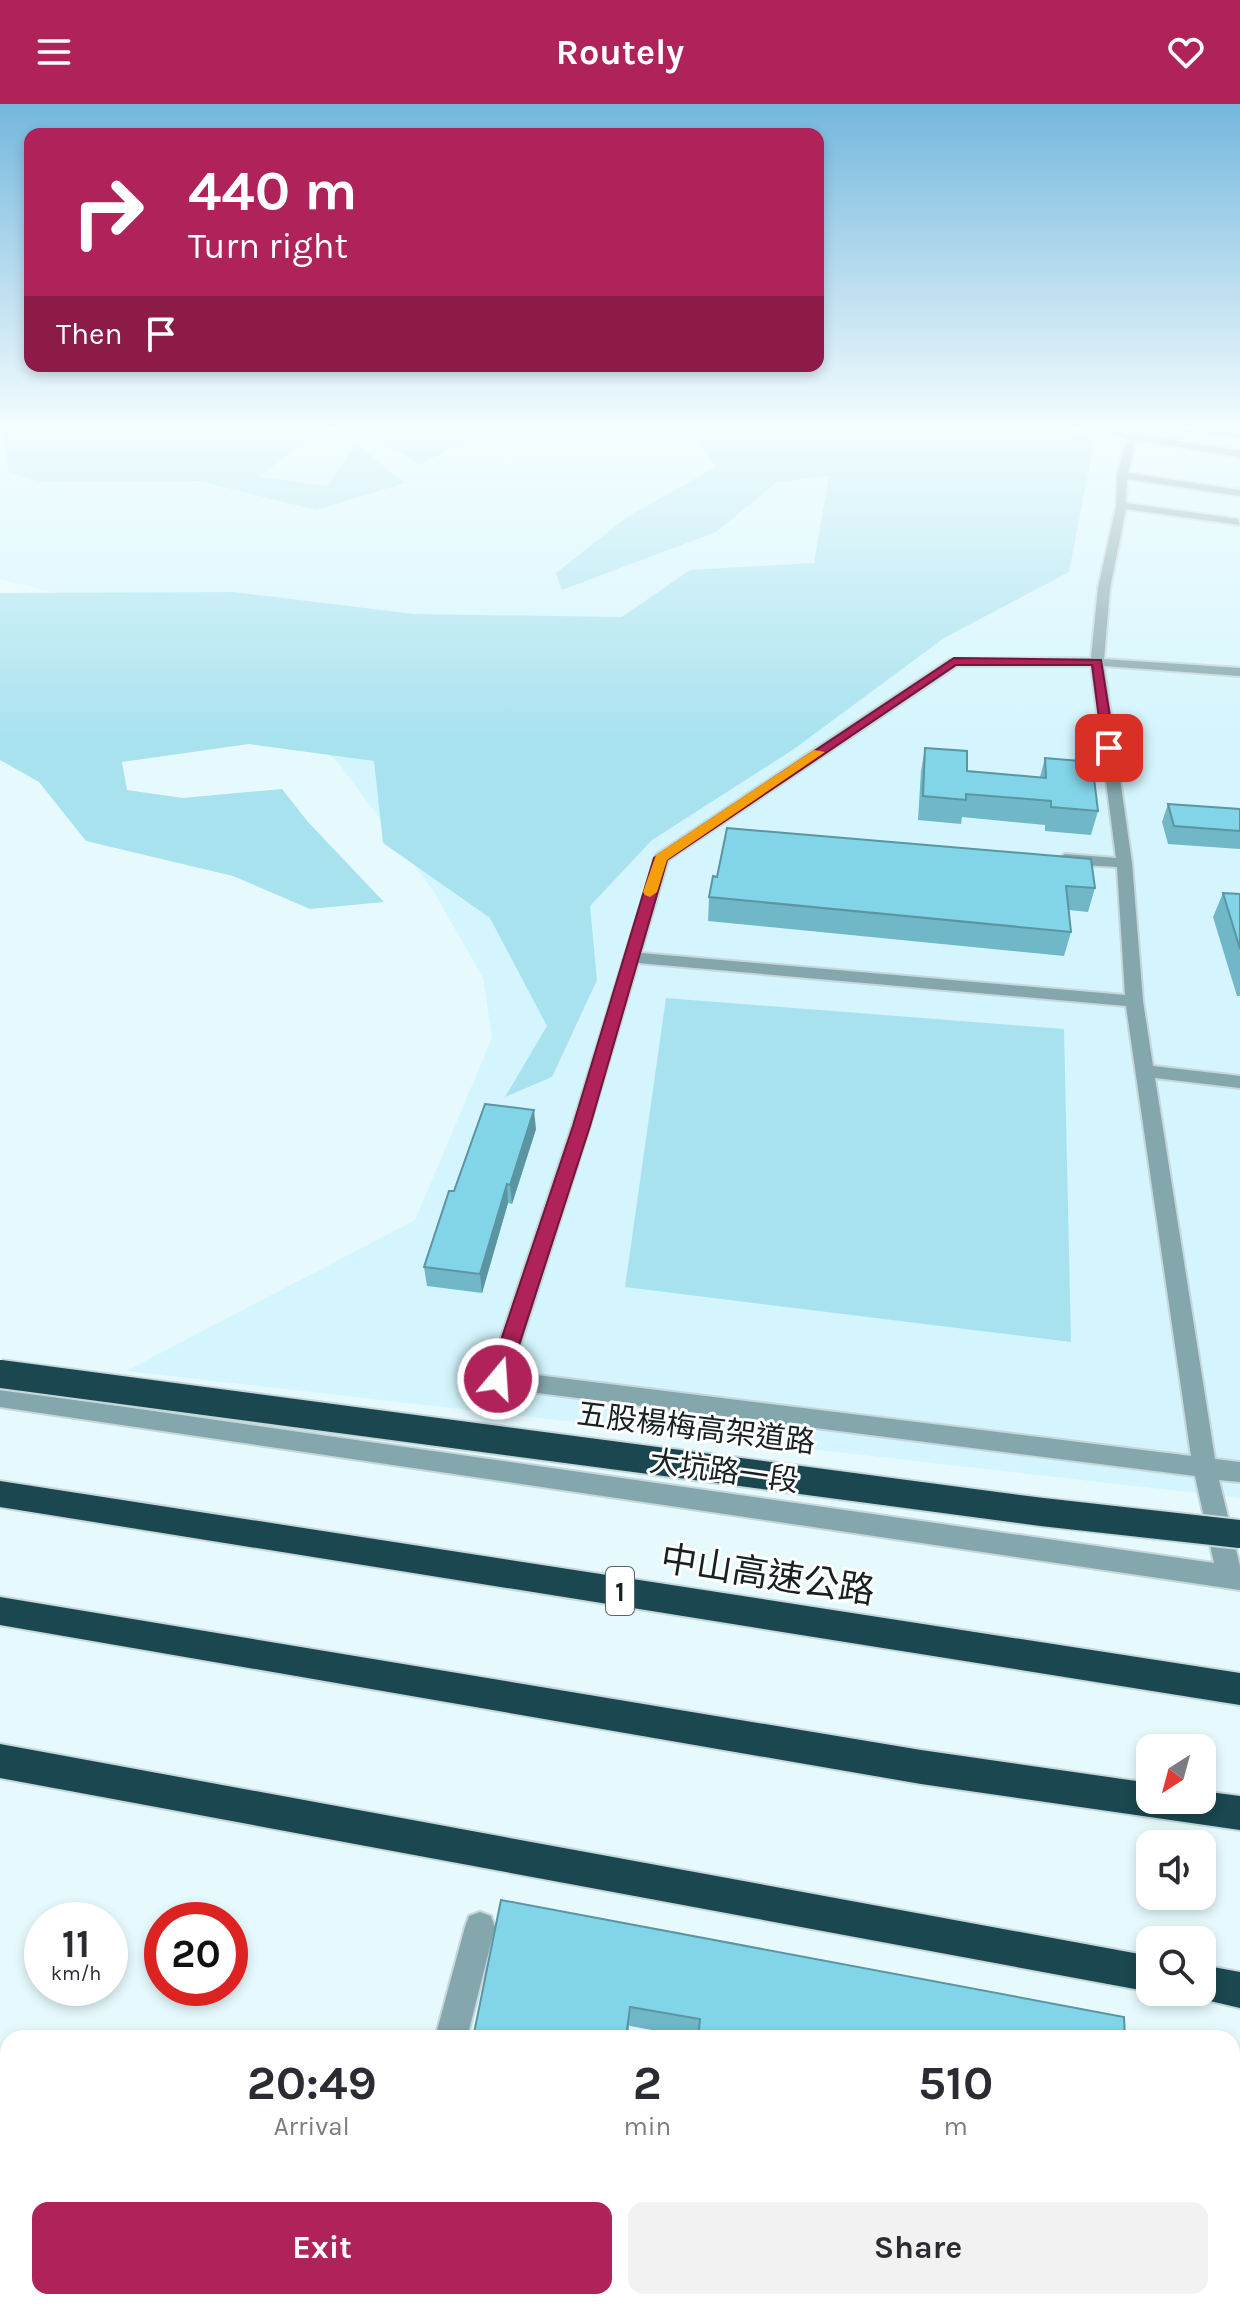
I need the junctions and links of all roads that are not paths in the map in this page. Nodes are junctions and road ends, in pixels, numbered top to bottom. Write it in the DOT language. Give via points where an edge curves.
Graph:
graph roads {
  1 [pos="1115,533"];
  2 [pos="1097,662"];
  3 [pos="1240,672"];
  4 [pos="700,832"];
  5 [pos="731,834"];
  6 [pos="1046,857"];
  7 [pos="1124,863"];
  8 [pos="630,957"];
  9 [pos="1134,1001"];
  10 [pos="1146,1071"];
  11 [pos="1240,1082"];
  12 [pos="0,1374"];
  13 [pos="0,1387"];
  14 [pos="0,1398"];
  15 [pos="57,1407"];
  16 [pos="1205,1469"];
  17 [pos="1240,1472"];
  18 [pos="0,1494"];
  19 [pos="1240,1534"];
  20 [pos="1235,1577"];
  21 [pos="0,1611"];
  22 [pos="1240,1689"];
  23 [pos="0,1761"];
  24 [pos="1240,1813"];
  25 [pos="480,1927"];
  26 [pos="1136,1971"];
  27 [pos="1216,1986"];
  28 [pos="1240,1990"];
  29 [pos="453,2030"];
  1 -- 2 [label="street"];
  2 -- 3 [label="street"];
  2 -- 4 [label="street" via="954,662"];
  2 -- 7 [label="street"];
  4 -- 5 [label="street"];
  4 -- 8 [label="street" via="661,858"];
  6 -- 7 [label="street"];
  7 -- 9 [label="street"];
  8 -- 9 [label="street"];
  8 -- 16 [label="street" via="498,1379"];
  9 -- 10 [label="street"];
  10 -- 11 [label="street"];
  10 -- 16 [label="street"];
  12 -- 19 [label="highway, 五股楊梅高架道路, bridge"];
  13 -- 15 [label="street, 大坑路一段"];
  14 -- 15 [label="street, 大坑路一段"];
  15 -- 20 [label="street, 大坑路一段"];
  16 -- 17 [label="street"];
  16 -- 20 [label="street"];
  18 -- 22 [label="highway, 中山高速公路 / 1"];
  21 -- 24 [label="highway" via="921,1767"];
  23 -- 26 [label="highway"];
  25 -- 29 [label="street"];
  27 -- 28 [label="highway"];
}
